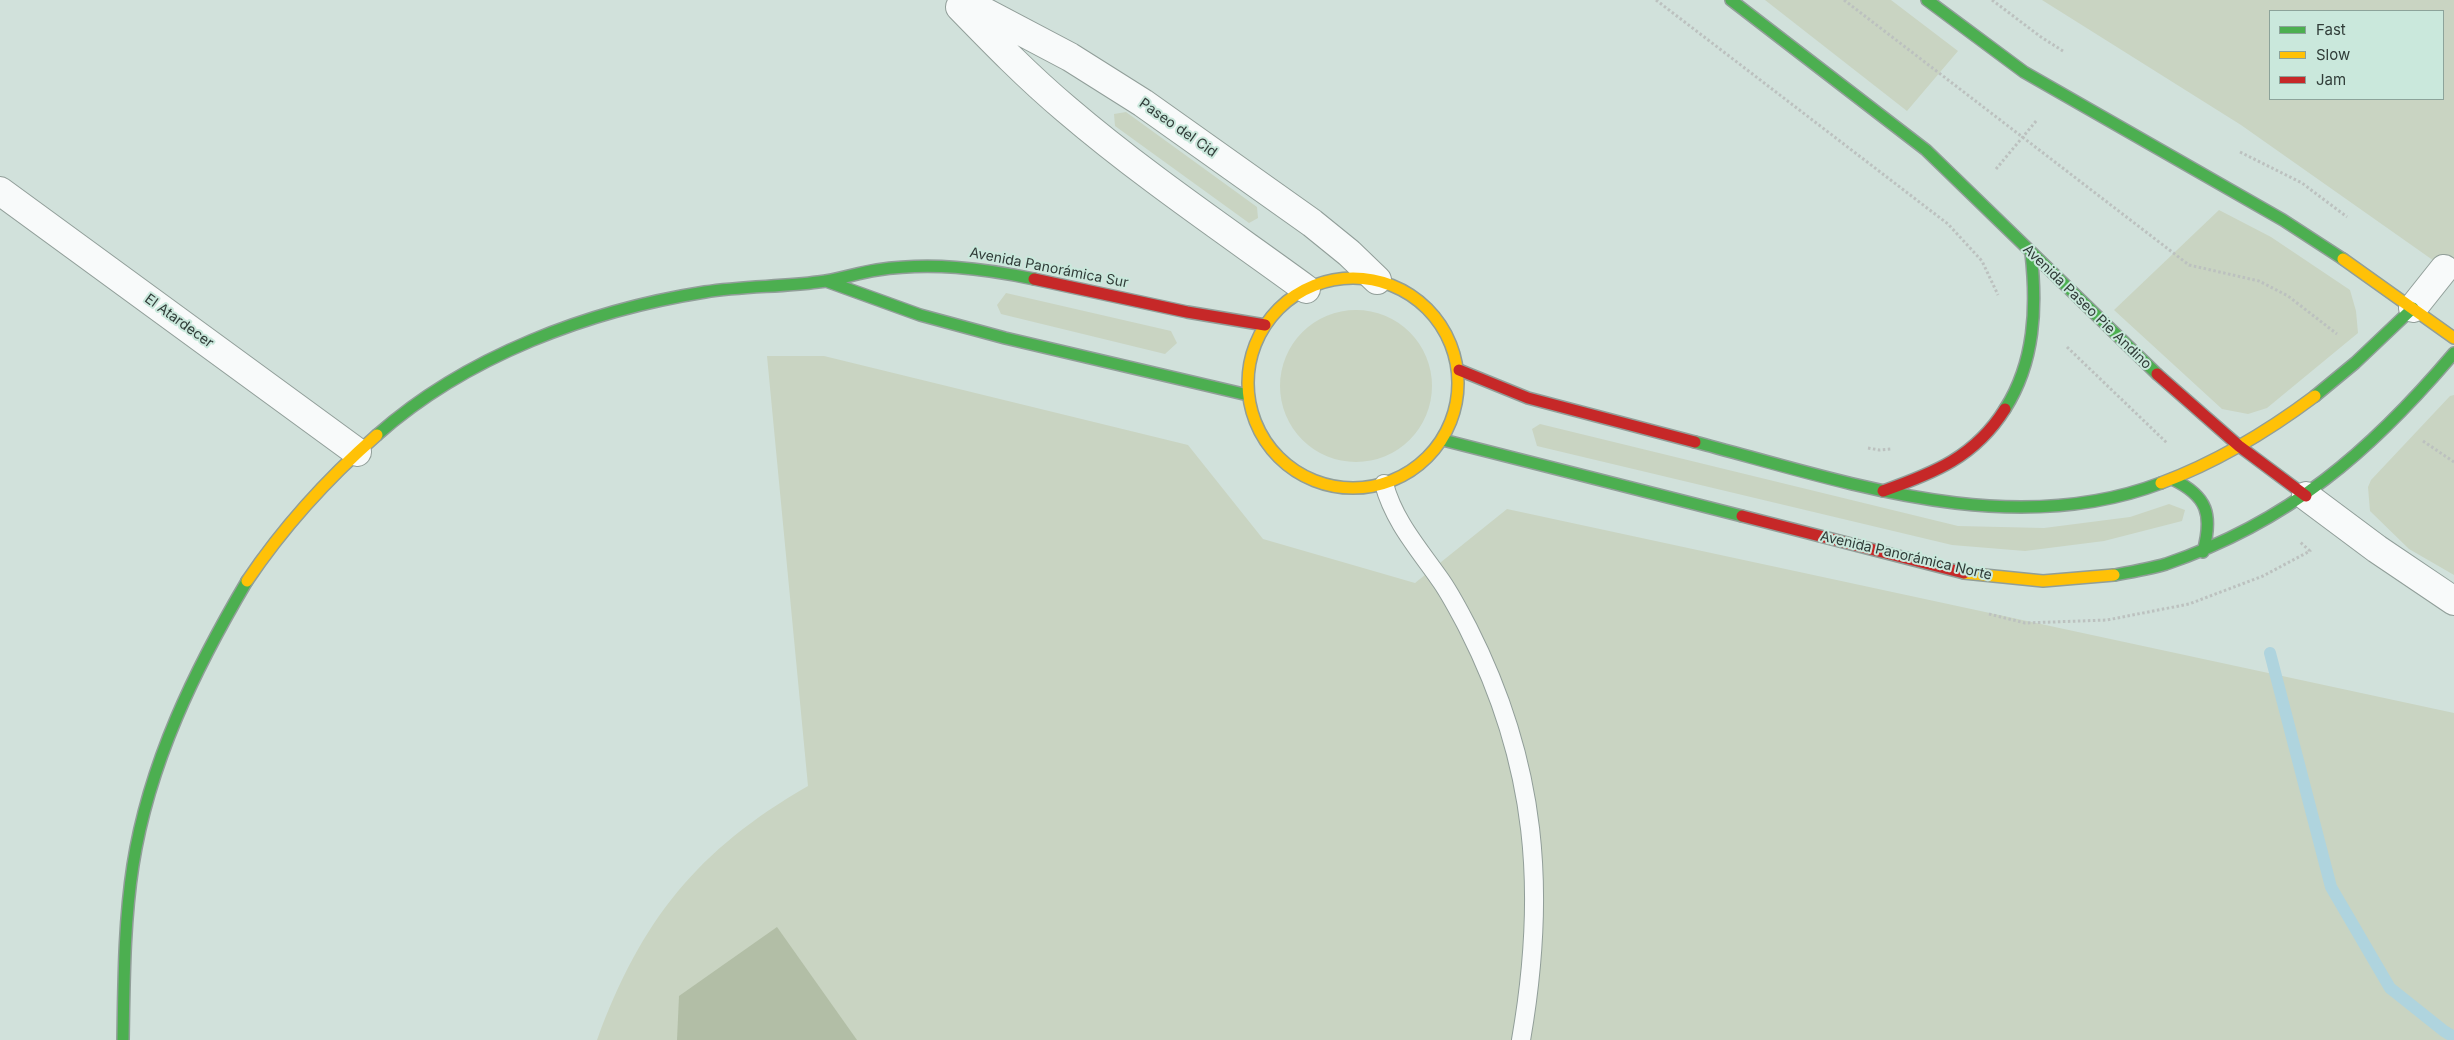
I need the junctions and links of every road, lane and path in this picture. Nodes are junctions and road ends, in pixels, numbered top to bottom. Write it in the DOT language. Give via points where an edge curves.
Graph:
graph roads {
  1 [pos="954,0"];
  2 [pos="962,0"];
  3 [pos="1656,0"];
  4 [pos="1731,0"];
  5 [pos="1844,0"];
  6 [pos="1926,0"];
  7 [pos="1992,0"];
  8 [pos="2064,52"];
  9 [pos="2057,92"];
  10 [pos="2024,138"];
  11 [pos="0,191"];
  12 [pos="1973,194"];
  13 [pos="1948,224"];
  14 [pos="2031,253"];
  15 [pos="2444,269"];
  16 [pos="1377,280"];
  17 [pos="826,282"];
  18 [pos="1306,289"];
  19 [pos="2002,303"];
  20 [pos="2413,308"];
  21 [pos="1265,325"];
  22 [pos="2032,337"];
  23 [pos="2454,338"];
  24 [pos="2454,353"];
  25 [pos="2364,356"];
  26 [pos="1459,370"];
  27 [pos="1248,396"];
  28 [pos="2396,421"];
  29 [pos="1443,440"];
  30 [pos="1860,446"];
  31 [pos="2239,446"];
  32 [pos="1895,448"];
  33 [pos="357,452"];
  34 [pos="2454,462"];
  35 [pos="2194,469"];
  36 [pos="2172,479"];
  37 [pos="1384,484"];
  38 [pos="1883,491"];
  39 [pos="2306,496"];
  40 [pos="2273,517"];
  41 [pos="2310,550"];
  42 [pos="2203,552"];
  43 [pos="2454,601"];
  44 [pos="123,1040"];
  45 [pos="1521,1040"];
  1 -- 18 [label="street" via="1003,52 1066,109"];
  2 -- 16 [label="street, Paseo del Cid" via="1070,57 1143,103 1312,223"];
  3 -- 13 [label="path"];
  4 -- 12 [label="street, Avenida Paseo Pie Andino" via="1898,127"];
  5 -- 10 [label="path"];
  6 -- 9 [label="street" via="2024,72"];
  7 -- 8 [label="path"];
  9 -- 10 [label="path"];
  9 -- 20 [label="street" via="2283,220"];
  10 -- 12 [label="path"];
  10 -- 25 [label="path" via="2189,265 2259,280 2288,296"];
  11 -- 33 [label="street, El Atardecer"];
  12 -- 13 [label="path"];
  12 -- 14 [label="street, Avenida Paseo Pie Andino"];
  13 -- 19 [label="path" via="1982,261"];
  14 -- 22 [label="street" via="2036,285"];
  14 -- 31 [label="street, Avenida Paseo Pie Andino" via="2146,365"];
  15 -- 20 [label="street"];
  16 -- 18 [label="street" via="1340,279"];
  16 -- 26 [label="street" via="1416,298 1432,313 1445,330"];
  17 -- 21 [label="street, Avenida Panorámica Sur" via="861,272 896,268 972,267 1210,317"];
  17 -- 27 [label="street, Avenida Panorámica Sur" via="920,315 989,334"];
  17 -- 33 [label="street, Avenida Panorámica Sur" via="756,285 688,295 620,311 554,333 447,384 397,418"];
  18 -- 21 [label="street" via="1276,311"];
  20 -- 23 [label="street"];
  20 -- 25 [label="street"];
  21 -- 27 [label="street" via="1250,359"];
  22 -- 35 [label="path" via="2063,343"];
  22 -- 38 [label="street" via="2024,371 2010,403 1975,446 1950,464"];
  24 -- 28 [label="street, Avenida Panorámica Norte"];
  25 -- 31 [label="street" via="2304,404"];
  26 -- 29 [label="street" via="1457,407"];
  26 -- 38 [label="street" via="1528,398"];
  27 -- 37 [label="street" via="1260,434 1287,466 1304,476 1337,487 1364,488"];
  28 -- 34 [label="path"];
  28 -- 39 [label="street, Avenida Panorámica Norte"];
  29 -- 37 [label="street" via="1418,468"];
  29 -- 42 [label="street, Avenida Panorámica Norte" via="1960,572 2044,581 2086,579 2166,564"];
  30 -- 32 [label="path" via="1878,450"];
  31 -- 35 [label="street"];
  31 -- 39 [label="street, Avenida Paseo Pie Andino"];
  33 -- 44 [label="street, Avenida Panorámica Sur" via="304,506 261,561 223,619 173,720 137,842 127,908"];
  35 -- 36 [label="street"];
  36 -- 38 [label="street" via="2116,496 2040,505 1998,506 1926,500"];
  36 -- 42 [label="street" via="2192,488 2206,508 2209,521"];
  37 -- 45 [label="lane" via="1388,500 1402,526 1441,580 1468,627 1509,726 1523,780 1532,834 1536,889 1534,944"];
  39 -- 40 [label="street, Avenida Panorámica Norte"];
  39 -- 43 [label="street, Avenida Paseo Pie Andino" via="2376,549"];
  40 -- 41 [label="path"];
  40 -- 42 [label="street, Avenida Panorámica Norte"];
}
